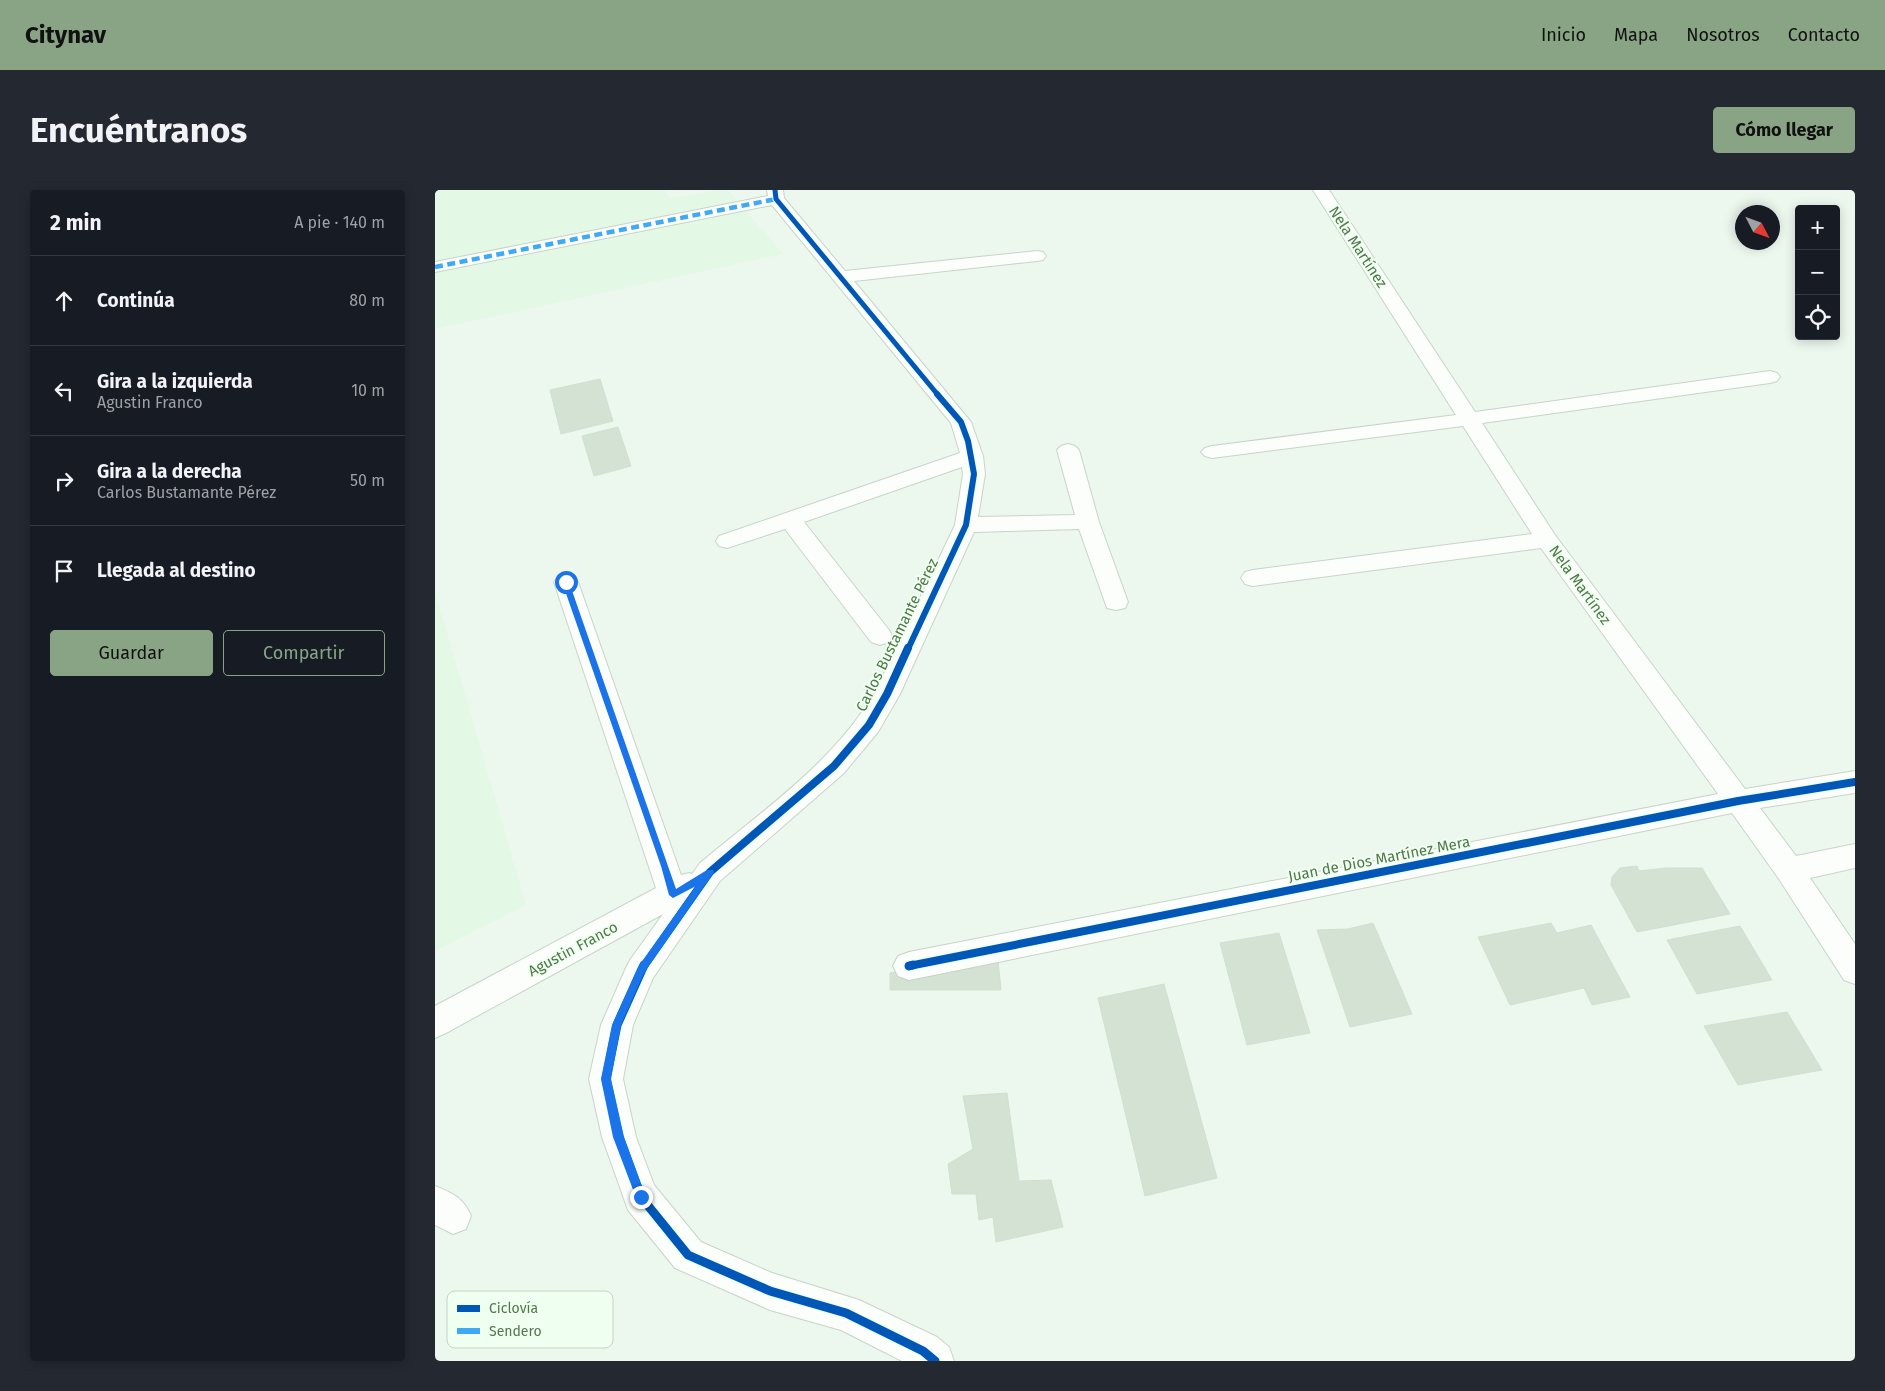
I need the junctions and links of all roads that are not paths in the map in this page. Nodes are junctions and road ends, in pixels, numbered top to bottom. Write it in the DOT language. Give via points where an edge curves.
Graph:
graph roads {
  1 [pos="1321,190"];
  2 [pos="775,194"];
  3 [pos="1037,256"];
  4 [pos="435,267"];
  5 [pos="841,277"];
  6 [pos="1770,377"];
  7 [pos="1469,419"];
  8 [pos="1068,450"];
  9 [pos="1212,452"];
  10 [pos="972,456"];
  11 [pos="790,519"];
  12 [pos="1088,522"];
  13 [pos="966,525"];
  14 [pos="1547,540"];
  15 [pos="727,541"];
  16 [pos="1253,578"];
  17 [pos="566,582"];
  18 [pos="1116,602"];
  19 [pos="880,636"];
  20 [pos="1855,782"];
  21 [pos="1739,801"];
  22 [pos="1855,856"];
  23 [pos="1789,870"];
  24 [pos="710,872"];
  25 [pos="673,895"];
  26 [pos="909,966"];
  27 [pos="1855,970"];
  28 [pos="435,1023"];
  29 [pos="935,1361"];
  1 -- 7 [label="street, Nela Martínez"];
  2 -- 4 [label="street"];
  2 -- 5 [label="street, Carlos Bustamante Pérez"];
  3 -- 5 [label="street"];
  5 -- 10 [label="street, Carlos Bustamante Pérez" via="961,422"];
  6 -- 7 [label="street"];
  7 -- 9 [label="street"];
  7 -- 14 [label="street, Nela Martínez"];
  8 -- 12 [label="street"];
  10 -- 11 [label="street"];
  10 -- 13 [label="street, Carlos Bustamante Pérez" via="973,474"];
  11 -- 15 [label="street"];
  11 -- 19 [label="street"];
  12 -- 13 [label="street"];
  12 -- 18 [label="street"];
  13 -- 24 [label="street, Carlos Bustamante Pérez" via="887,694 869,725 834,766"];
  14 -- 16 [label="street"];
  14 -- 21 [label="street, Nela Martínez"];
  17 -- 25 [label="street"];
  20 -- 21 [label="street, Juan de Dios Martínez Mera"];
  21 -- 23 [label="street, Nela Martínez"];
  21 -- 26 [label="street, Juan de Dios Martínez Mera"];
  22 -- 23 [label="street"];
  23 -- 27 [label="street, Nela Martínez"];
  24 -- 25 [label="street, Agustin Franco"];
  24 -- 29 [label="street, Carlos Bustamante Pérez" via="641,970 617,1025 606,1079 619,1137 641,1197 688,1255 770,1291 846,1313 923,1351"];
  25 -- 28 [label="street, Agustin Franco"];
}
